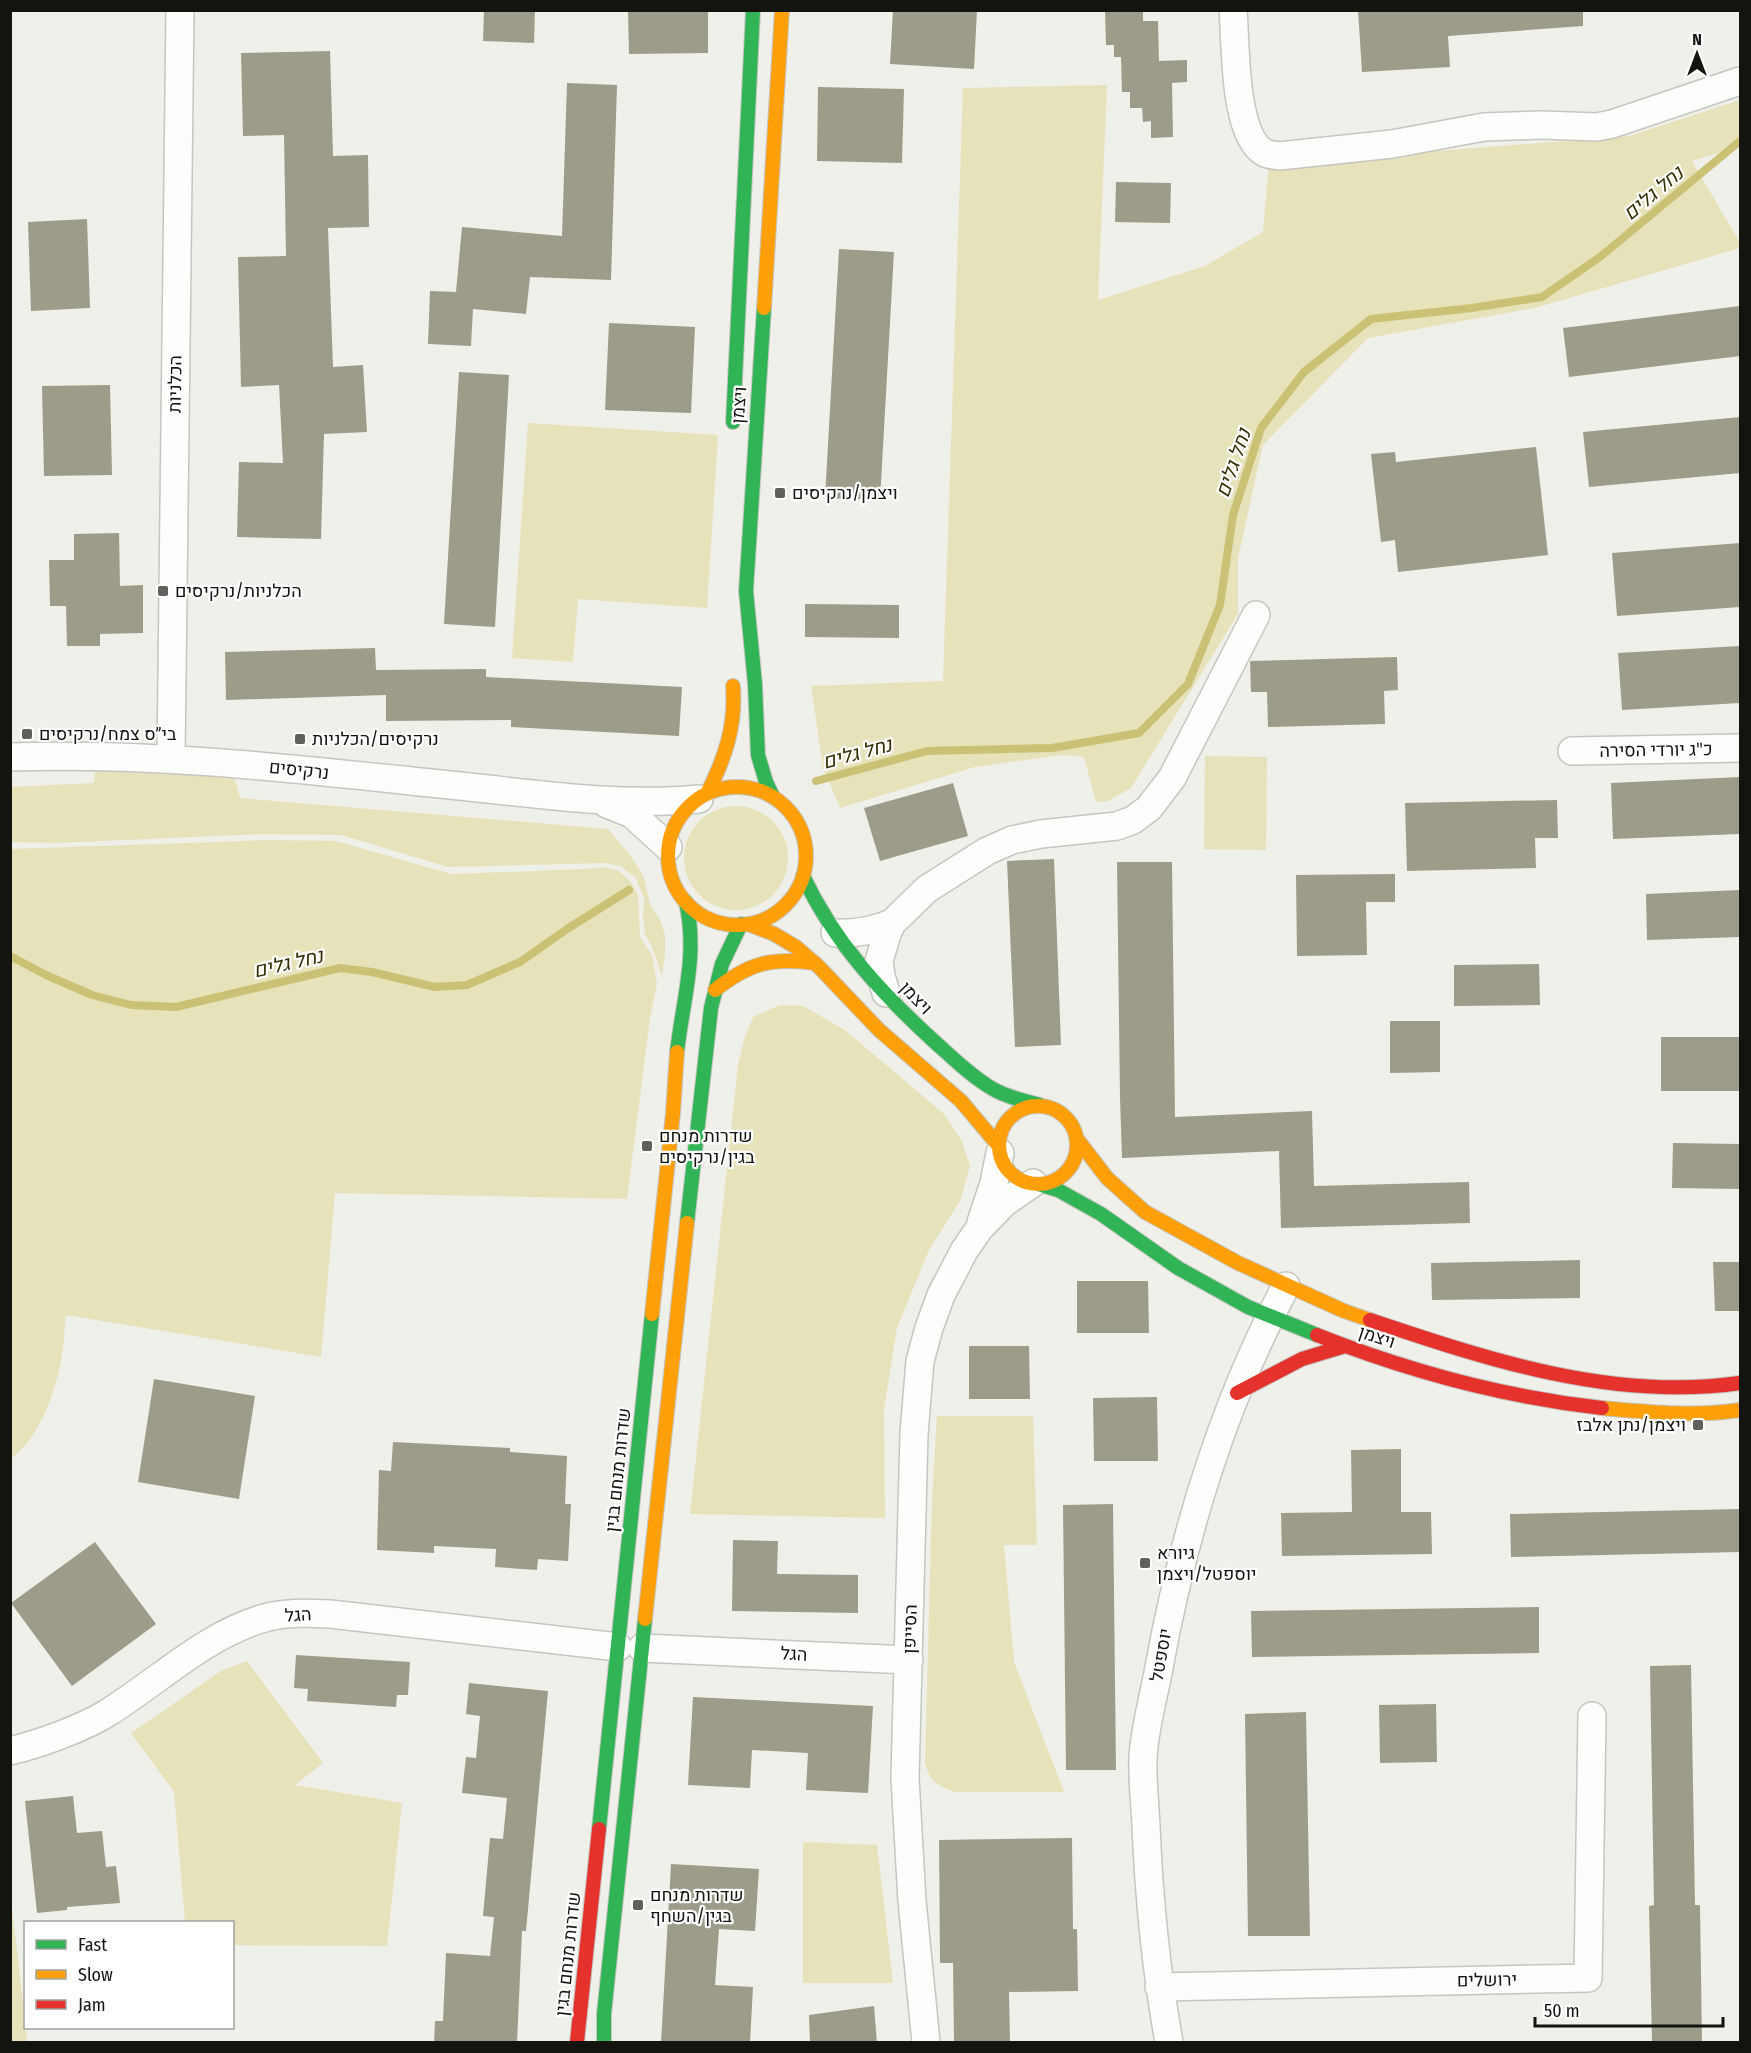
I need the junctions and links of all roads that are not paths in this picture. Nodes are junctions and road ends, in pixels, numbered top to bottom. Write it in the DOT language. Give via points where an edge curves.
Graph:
graph roads {
  1 [pos="180,10"];
  2 [pos="753,10"];
  3 [pos="782,10"];
  4 [pos="1233,10"];
  5 [pos="1740,81"];
  6 [pos="733,437"];
  7 [pos="1256,615"];
  8 [pos="731,672"];
  9 [pos="1740,748"];
  10 [pos="1572,751"];
  11 [pos="10,757"];
  12 [pos="171,758"];
  13 [pos="703,797"];
  14 [pos="773,797"];
  15 [pos="586,799"];
  16 [pos="668,847"];
  17 [pos="803,876"];
  18 [pos="686,902"];
  19 [pos="892,923"];
  20 [pos="745,924"];
  21 [pos="835,933"];
  22 [pos="815,963"];
  23 [pos="715,990"];
  24 [pos="886,993"];
  25 [pos="1040,1105"];
  26 [pos="1077,1139"];
  27 [pos="999,1149"];
  28 [pos="1036,1183"];
  29 [pos="979,1229"];
  30 [pos="1286,1286"];
  31 [pos="1270,1316"];
  32 [pos="1345,1346"];
  33 [pos="1740,1383"];
  34 [pos="1237,1393"];
  35 [pos="1740,1410"];
  36 [pos="630,1648"];
  37 [pos="909,1660"];
  38 [pos="1592,1716"];
  39 [pos="10,1751"];
  40 [pos="1159,1987"];
  41 [pos="577,2043"];
  42 [pos="604,2043"];
  43 [pos="926,2043"];
  44 [pos="1169,2043"];
  1 -- 12 [label="street, הכלניות"];
  2 -- 6 [label="street, ויצמן"];
  3 -- 14 [label="street, ויצמן" via="746,591 757,755"];
  4 -- 5 [label="street" via="1241,115 1255,143 1265,153 1279,156 1392,144 1484,127 1597,127"];
  7 -- 19 [label="street" via="1172,778 1149,808 1117,826 1041,834 987,851 927,890"];
  8 -- 13 [label="street" via="732,734"];
  9 -- 10 [label="street, כ\"ג יורדי הסירה"];
  11 -- 12 [label="street, נרקיסים"];
  12 -- 15 [label="street, נרקיסים"];
  13 -- 14 [label="street" via="729,788 751,789"];
  13 -- 15 [label="street, נרקיסים" via="660,801"];
  13 -- 16 [label="street" via="688,807 674,826"];
  14 -- 17 [label="street" via="790,812 802,831 806,854"];
  15 -- 16 [label="street, נרקיסים" via="632,814"];
  16 -- 18 [label="street" via="669,870 677,892"];
  17 -- 20 [label="street" via="793,897 777,913"];
  17 -- 21 [label="street, ויצמן" via="820,913"];
  18 -- 20 [label="street" via="712,921"];
  18 -- 36 [label="street, שדרות מנחם בגין" via="693,952 676,1068"];
  19 -- 21 [label="street" via="856,934"];
  19 -- 24 [label="street" via="879,961"];
  20 -- 22 [label="street" via="774,934"];
  20 -- 23 [label="street, שדרות מנחם בגין" via="731,944"];
  21 -- 24 [label="street, ויצמן"];
  22 -- 23 [label="street" via="757,963 728,978"];
  22 -- 27 [label="street" via="879,1030 961,1101"];
  23 -- 36 [label="street, שדרות מנחם בגין"];
  24 -- 25 [label="street, ויצמן" via="976,1078 994,1090"];
  25 -- 26 [label="street" via="1065,1116"];
  25 -- 27 [label="street" via="1026,1107 1006,1121 1000,1132"];
  26 -- 28 [label="street" via="1077,1153 1068,1170 1051,1182"];
  26 -- 30 [label="street, ויצמן" via="1107,1178 1145,1212"];
  27 -- 28 [label="street" via="1006,1168 1015,1177"];
  27 -- 29 [label="street, הסייפן" via="994,1183"];
  28 -- 29 [label="street, הסייפן" via="1004,1203"];
  28 -- 31 [label="street, ויצמן" via="1079,1201 1178,1268"];
  29 -- 37 [label="street, הסייפן" via="940,1295 920,1361 914,1434"];
  30 -- 31 [label="street, יוספטל"];
  30 -- 33 [label="street, ויצמן" via="1344,1311 1456,1349 1573,1378 1650,1387"];
  31 -- 32 [label="street, ויצמן"];
  31 -- 34 [label="street, יוספטל"];
  32 -- 34 [label="street" via="1303,1357"];
  32 -- 35 [label="street, ויצמן" via="1437,1376 1519,1396 1653,1413 1714,1414"];
  34 -- 40 [label="street, יוספטל" via="1196,1508 1172,1597 1143,1756 1149,1895"];
  36 -- 37 [label="street, הגל"];
  36 -- 39 [label="street, הגל" via="330,1614 262,1618 197,1652 107,1713"];
  36 -- 41 [label="street, שדרות מנחם בגין"];
  36 -- 42 [label="street, שדרות מנחם בגין"];
  37 -- 43 [label="street, הסייפן" via="905,1778"];
  38 -- 40 [label="street, ירושלים" via="1588,1978"];
  40 -- 44 [label="street, יוספטל"];
}
